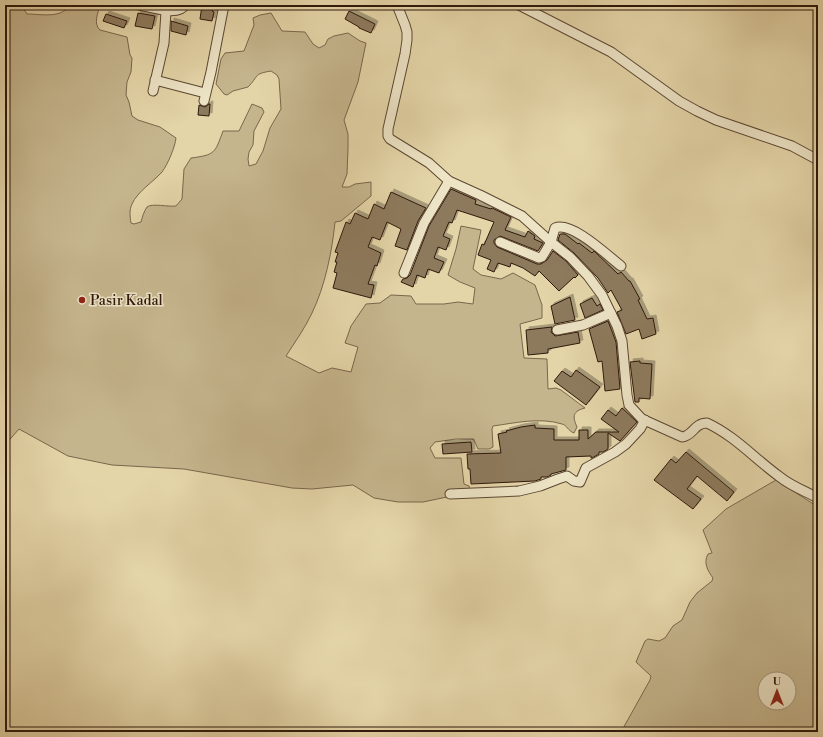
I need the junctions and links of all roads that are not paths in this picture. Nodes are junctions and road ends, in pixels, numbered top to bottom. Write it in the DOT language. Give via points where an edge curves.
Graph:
graph roads {
  1 [pos="139,5"];
  2 [pos="185,5"];
  3 [pos="224,5"];
  4 [pos="397,5"];
  5 [pos="519,5"];
  6 [pos="166,11"];
  7 [pos="155,80"];
  8 [pos="153,91"];
  9 [pos="818,160"];
  10 [pos="449,181"];
  11 [pos="500,242"];
  12 [pos="551,242"];
  13 [pos="621,266"];
  14 [pos="404,273"];
  15 [pos="611,313"];
  16 [pos="557,330"];
  17 [pos="644,420"];
  18 [pos="450,494"];
  19 [pos="818,498"];
  1 -- 6 [label="street"];
  2 -- 6 [label="street" via="177,11"];
  3 -- 7 [label="street" via="205,97"];
  4 -- 10 [label="street" via="405,25 407,40 388,136 394,143 429,163"];
  5 -- 9 [label="street" via="611,52 697,111 792,146"];
  6 -- 7 [label="street" via="164,43"];
  7 -- 8 [label="street"];
  10 -- 12 [label="street" via="522,216"];
  10 -- 14 [label="street" via="424,223"];
  11 -- 12 [label="street" via="539,258"];
  12 -- 13 [label="street" via="554,228 572,230"];
  12 -- 15 [label="street" via="570,256 588,276"];
  15 -- 16 [label="street" via="583,325"];
  15 -- 17 [label="street" via="622,342 628,401 633,411"];
  17 -- 18 [label="street" via="640,429 626,444 586,468 580,482 574,482 567,476 519,491"];
  17 -- 19 [label="street" via="682,437 697,425 707,423 722,431 785,481"];
}
